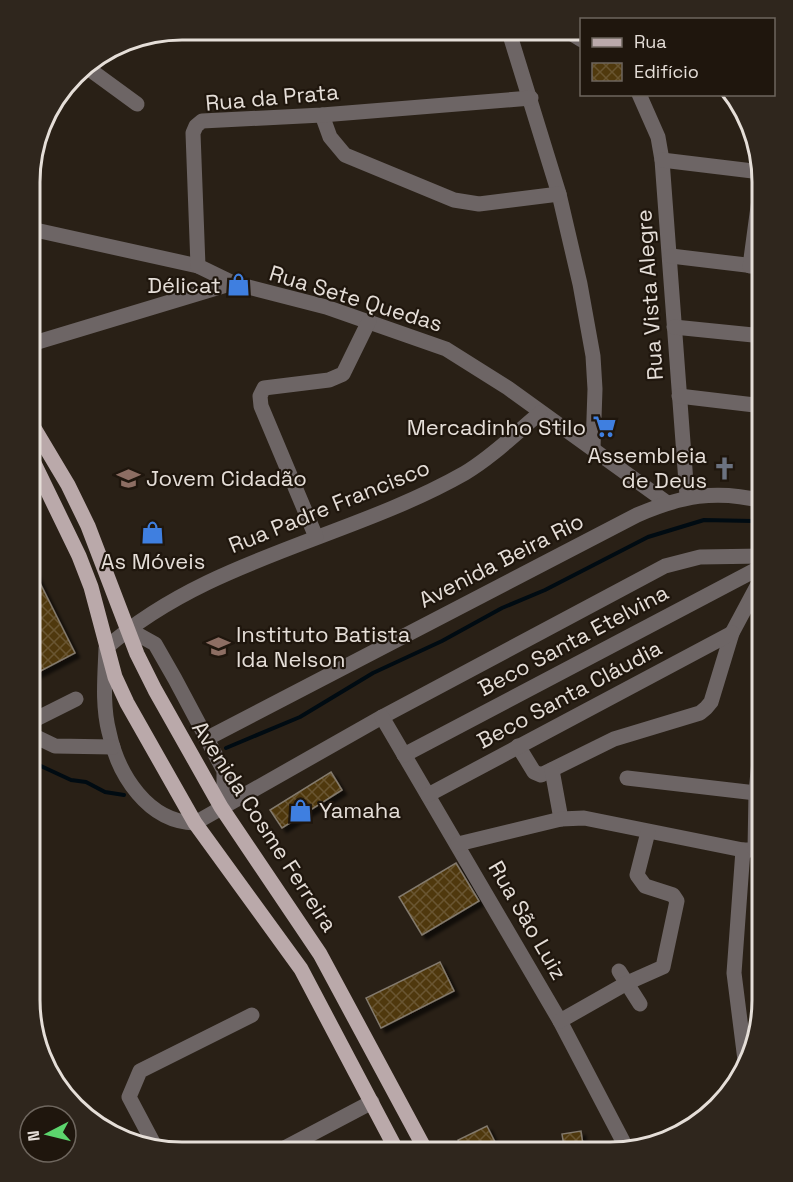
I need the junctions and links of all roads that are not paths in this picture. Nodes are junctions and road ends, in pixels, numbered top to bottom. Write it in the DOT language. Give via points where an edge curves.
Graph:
graph roads {
  1 [pos="512,40"];
  2 [pos="94,72"];
  3 [pos="640,96"];
  4 [pos="531,98"];
  5 [pos="137,104"];
  6 [pos="322,115"];
  7 [pos="662,160"];
  8 [pos="752,171"];
  9 [pos="559,194"];
  10 [pos="40,231"];
  11 [pos="671,256"];
  12 [pos="198,266"];
  13 [pos="752,266"];
  14 [pos="233,283"];
  15 [pos="369,321"];
  16 [pos="674,327"];
  17 [pos="752,335"];
  18 [pos="40,341"];
  19 [pos="679,396"];
  20 [pos="752,405"];
  21 [pos="540,413"];
  22 [pos="40,438"];
  23 [pos="593,448"];
  24 [pos="40,478"];
  25 [pos="687,496"];
  26 [pos="752,498"];
  27 [pos="666,502"];
  28 [pos="316,537"];
  29 [pos="752,556"];
  30 [pos="752,572"];
  31 [pos="752,596"];
  32 [pos="128,629"];
  33 [pos="732,633"];
  34 [pos="106,648"];
  35 [pos="76,699"];
  36 [pos="40,717"];
  37 [pos="382,717"];
  38 [pos="40,739"];
  39 [pos="206,739"];
  40 [pos="518,746"];
  41 [pos="113,747"];
  42 [pos="404,755"];
  43 [pos="552,770"];
  44 [pos="627,778"];
  45 [pos="752,793"];
  46 [pos="428,795"];
  47 [pos="221,807"];
  48 [pos="561,819"];
  49 [pos="195,823"];
  50 [pos="648,832"];
  51 [pos="458,844"];
  52 [pos="752,850"];
  53 [pos="752,862"];
  54 [pos="623,977"];
  55 [pos="640,1004"];
  56 [pos="252,1015"];
  57 [pos="560,1020"];
  58 [pos="744,1047"];
  59 [pos="372,1102"];
  60 [pos="151,1138"];
  61 [pos="623,1141"];
  62 [pos="296,1142"];
  63 [pos="393,1142"];
  64 [pos="421,1142"];
  1 -- 4 [label="street"];
  2 -- 5 [label="street"];
  3 -- 7 [label="street, Rua Vista Alegre" via="651,117"];
  4 -- 6 [label="street, Rua da Prata"];
  4 -- 9 [label="street"];
  6 -- 9 [label="street" via="330,137 345,155 454,200 479,204"];
  6 -- 12 [label="street, Rua da Prata" via="202,121 196,126 193,133"];
  7 -- 8 [label="street"];
  7 -- 11 [label="street, Rua Vista Alegre"];
  9 -- 23 [label="street" via="591,346 595,389"];
  10 -- 12 [label="street"];
  11 -- 13 [label="street"];
  11 -- 16 [label="street, Rua Vista Alegre"];
  12 -- 14 [label="street"];
  14 -- 15 [label="street, Rua Sete Quedas"];
  14 -- 18 [label="street, Rua Sete Quedas"];
  15 -- 21 [label="street, Rua Sete Quedas" via="446,349"];
  15 -- 28 [label="street" via="338,378 264,388 260,396"];
  16 -- 17 [label="street"];
  16 -- 19 [label="street, Rua Vista Alegre"];
  19 -- 20 [label="street"];
  19 -- 25 [label="street, Rua Vista Alegre"];
  21 -- 23 [label="street, Rua Sete Quedas"];
  21 -- 28 [label="street, Rua Padre Francisco" via="468,471 407,501"];
  22 -- 32 [label="main road, Avenida Cosme Ferreira" via="88,526"];
  23 -- 27 [label="street, Rua Sete Quedas"];
  24 -- 34 [label="main road" via="80,555"];
  25 -- 26 [label="street, Avenida Beira Rio"];
  25 -- 27 [label="street, Avenida Beira Rio"];
  27 -- 39 [label="street, Avenida Beira Rio"];
  28 -- 32 [label="street, Rua Padre Francisco" via="204,584"];
  29 -- 37 [label="street" via="700,557 665,566"];
  30 -- 42 [label="street, Beco Santa Etelvina"];
  31 -- 33 [label="street"];
  32 -- 34 [label="street, Rua Padre Francisco"];
  32 -- 39 [label="street" via="155,644"];
  32 -- 47 [label="main road, Avenida Cosme Ferreira" via="155,690"];
  33 -- 40 [label="street, Beco Santa Cláudia"];
  33 -- 43 [label="street" via="711,702 700,713 620,737"];
  34 -- 41 [label="street" via="105,698"];
  34 -- 49 [label="main road" via="128,703"];
  35 -- 36 [label="street"];
  37 -- 42 [label="street, Rua São Luiz"];
  37 -- 47 [label="street"];
  38 -- 41 [label="street" via="55,746"];
  39 -- 47 [label="street" via="224,771"];
  40 -- 43 [label="street" via="534,772 541,775"];
  40 -- 46 [label="street, Beco Santa Cláudia"];
  41 -- 49 [label="street" via="130,782 150,807 174,820"];
  42 -- 46 [label="street, Rua São Luiz"];
  43 -- 48 [label="street"];
  44 -- 45 [label="street"];
  46 -- 51 [label="street, Rua São Luiz"];
  47 -- 49 [label="street"];
  47 -- 64 [label="main road, Avenida Cosme Ferreira" via="320,954"];
  48 -- 50 [label="street" via="584,818"];
  48 -- 51 [label="street"];
  49 -- 59 [label="main road" via="289,949"];
  50 -- 52 [label="street"];
  50 -- 54 [label="street" via="637,875 645,886 674,896 677,909 663,967"];
  51 -- 57 [label="street, Rua São Luiz"];
  53 -- 58 [label="street" via="734,974"];
  54 -- 55 [label="street"];
  54 -- 57 [label="street"];
  56 -- 60 [label="street" via="140,1071 129,1097"];
  57 -- 61 [label="street, Rua São Luiz"];
  59 -- 62 [label="street"];
  59 -- 63 [label="main road"];
}
